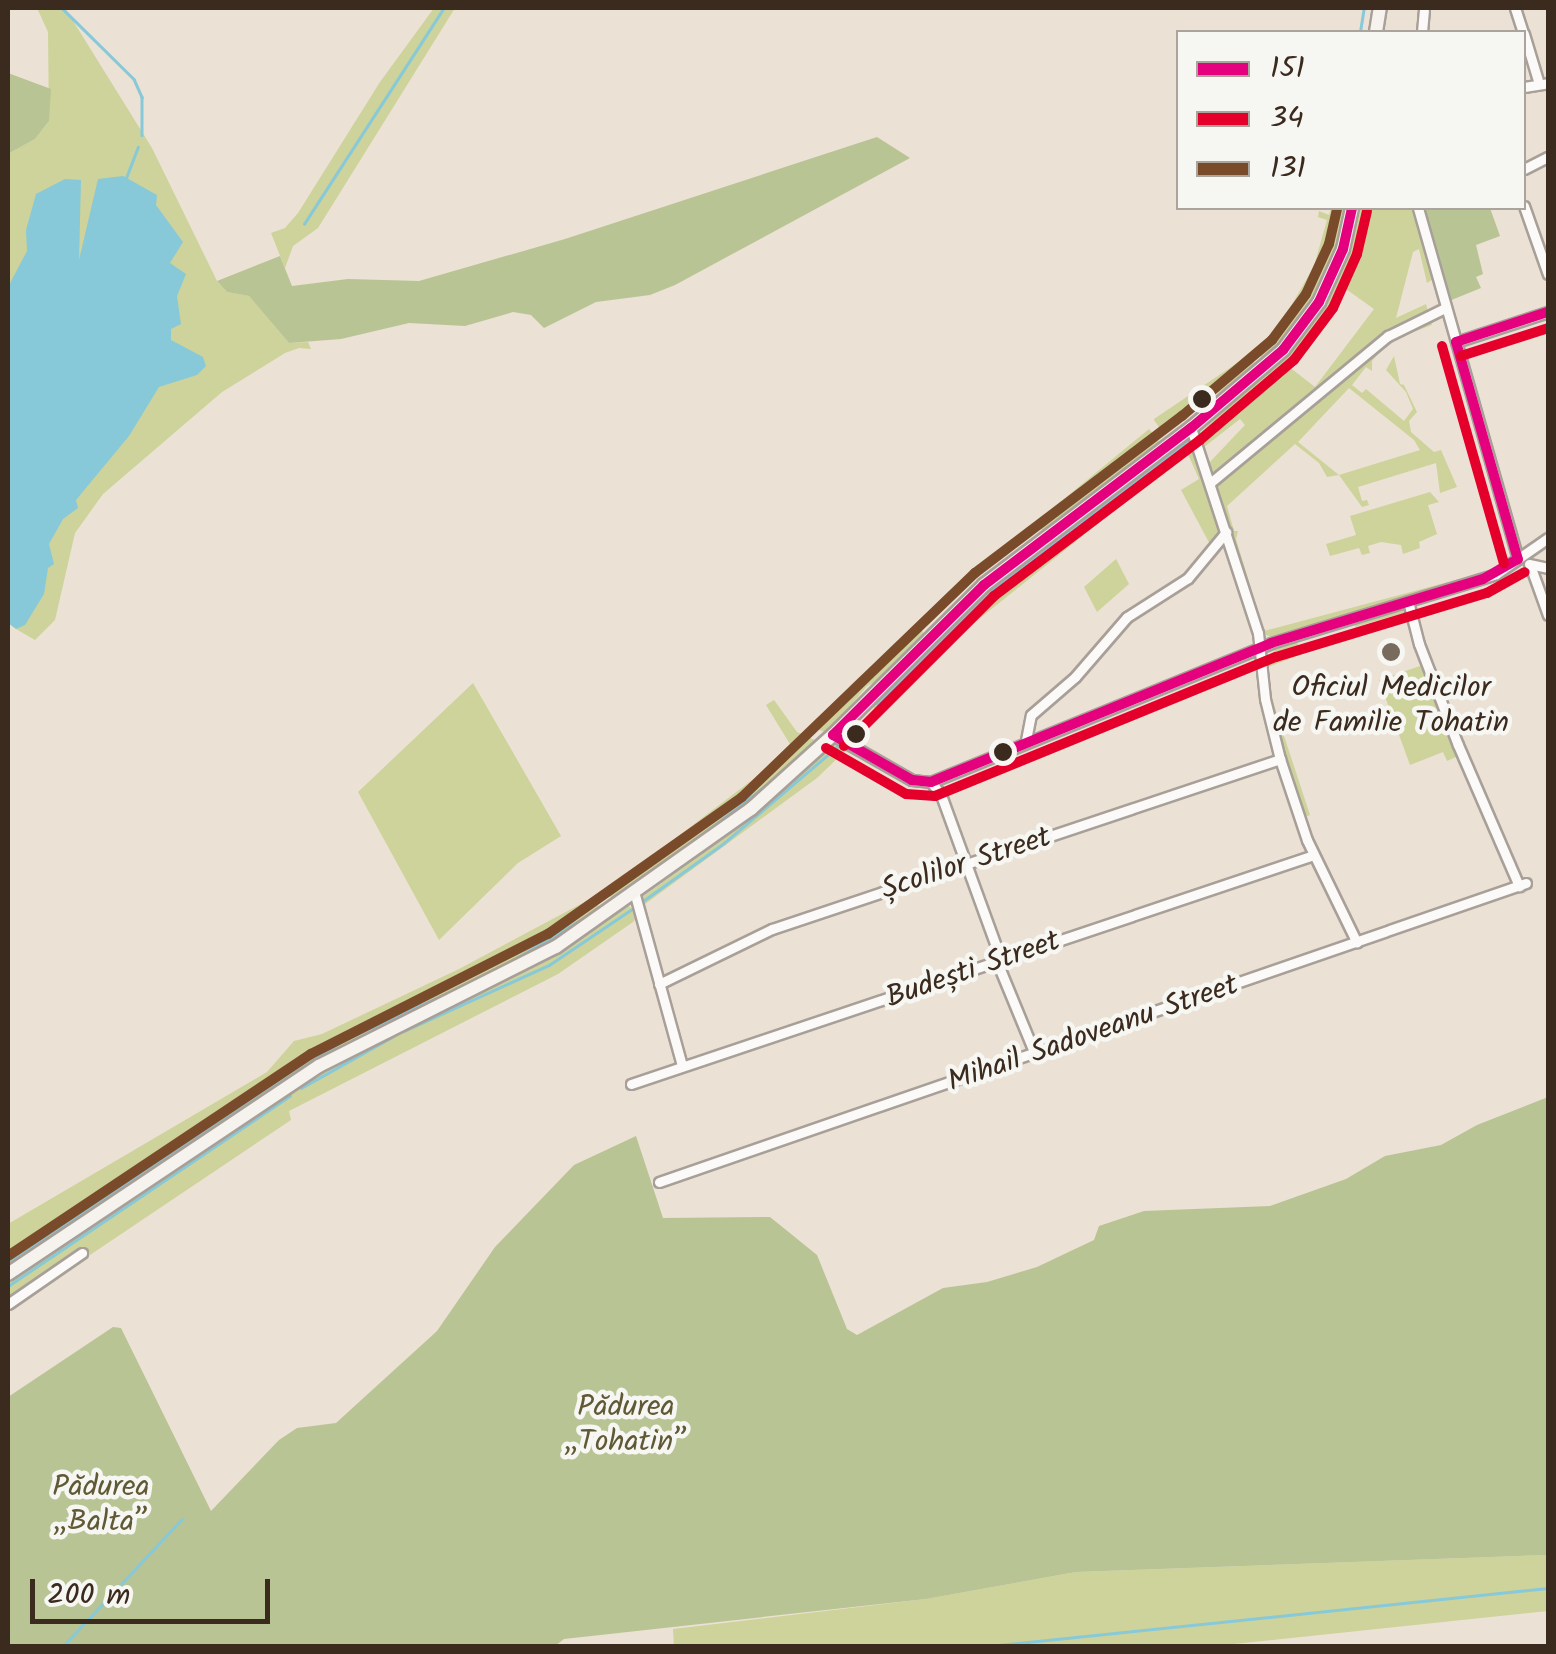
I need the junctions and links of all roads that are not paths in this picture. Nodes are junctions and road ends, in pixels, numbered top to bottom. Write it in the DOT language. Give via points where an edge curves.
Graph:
graph roads {
  1 [pos="1526,40"];
  2 [pos="1544,83"];
  3 [pos="1351,210"];
  4 [pos="1419,210"];
  5 [pos="1525,210"];
  6 [pos="1548,274"];
  7 [pos="1445,308"];
  8 [pos="1548,312"];
  9 [pos="1456,342"];
  10 [pos="1191,428"];
  11 [pos="1210,483"];
  12 [pos="1226,532"];
  13 [pos="1548,538"];
  14 [pos="1518,559"];
  15 [pos="1530,564"];
  16 [pos="1548,568"];
  17 [pos="1408,602"];
  18 [pos="1548,615"];
  19 [pos="1262,648"];
  20 [pos="833,735"];
  21 [pos="1026,740"];
  22 [pos="1280,759"];
  23 [pos="931,782"];
  24 [pos="1314,856"];
  25 [pos="968,865"];
  26 [pos="635,895"];
  27 [pos="1357,943"];
  28 [pos="999,961"];
  29 [pos="659,984"];
  30 [pos="1034,1054"];
  31 [pos="682,1066"];
  32 [pos="631,1084"];
  33 [pos="659,1182"];
  34 [pos="82,1253"];
  35 [pos="8,1274"];
  36 [pos="8,1304"];
  1 -- 2 [label="street"];
  3 -- 10 [label="main road" via="1332,276 1302,327"];
  4 -- 7 [label="street"];
  5 -- 6 [label="street"];
  7 -- 9 [label="street"];
  7 -- 11 [label="street" via="1388,336"];
  8 -- 9 [label="street"];
  9 -- 14 [label="street"];
  10 -- 11 [label="street"];
  10 -- 20 [label="main road" via="984,585"];
  11 -- 12 [label="street"];
  12 -- 19 [label="street"];
  12 -- 21 [label="street" via="1188,578 1127,617 1031,716"];
  13 -- 14 [label="street"];
  14 -- 15 [label="street"];
  14 -- 17 [label="street" via="1483,579"];
  15 -- 16 [label="street"];
  15 -- 18 [label="street"];
  17 -- 19 [label="street"];
  17 -- 27 [label="street, Mihail Sadoveanu Street" via="1444,710 1522,884"];
  19 -- 21 [label="street"];
  19 -- 22 [label="street" via="1265,699"];
  20 -- 23 [label="street" via="912,780"];
  20 -- 26 [label="main road" via="751,809"];
  21 -- 23 [label="street"];
  22 -- 24 [label="street"];
  22 -- 25 [label="street, Școlilor Street"];
  23 -- 25 [label="street"];
  24 -- 27 [label="street"];
  24 -- 28 [label="street, Budești Street"];
  25 -- 28 [label="street"];
  25 -- 29 [label="street, Școlilor Street" via="772,930"];
  26 -- 29 [label="street"];
  26 -- 35 [label="main road" via="520,967 319,1066"];
  27 -- 30 [label="street, Mihail Sadoveanu Street"];
  28 -- 30 [label="street"];
  28 -- 31 [label="street, Budești Street"];
  29 -- 31 [label="street"];
  30 -- 33 [label="street, Mihail Sadoveanu Street"];
  31 -- 32 [label="street, Budești Street"];
  34 -- 36 [label="street"];
}
